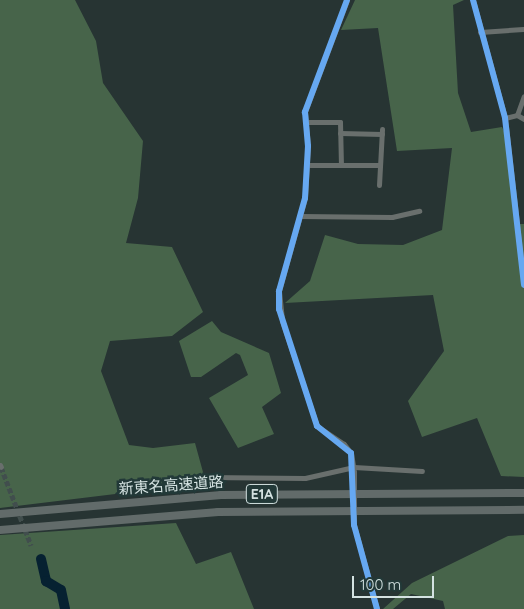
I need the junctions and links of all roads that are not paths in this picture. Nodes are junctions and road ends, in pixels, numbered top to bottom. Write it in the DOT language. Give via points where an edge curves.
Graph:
graph roads {
  1 [pos="347,0"];
  2 [pos="473,0"];
  3 [pos="523,29"];
  4 [pos="480,32"];
  5 [pos="524,96"];
  6 [pos="517,115"];
  7 [pos="505,118"];
  8 [pos="524,119"];
  9 [pos="307,122"];
  10 [pos="340,133"];
  11 [pos="380,164"];
  12 [pos="308,165"];
  13 [pos="341,165"];
  14 [pos="379,186"];
  15 [pos="419,211"];
  16 [pos="300,216"];
  17 [pos="524,285"];
  18 [pos="354,469"];
  19 [pos="422,471"];
  20 [pos="208,477"];
  21 [pos="524,493"];
  22 [pos="524,510"];
  23 [pos="0,514"];
  24 [pos="0,530"];
  25 [pos="377,609"];
  1 -- 9 [label="street" via="306,106"];
  2 -- 4 [label="street"];
  3 -- 4 [label="street"];
  4 -- 7 [label="street"];
  5 -- 6 [label="street"];
  6 -- 7 [label="street"];
  6 -- 8 [label="street"];
  7 -- 17 [label="street"];
  9 -- 10 [label="street" via="340,122"];
  9 -- 12 [label="street"];
  10 -- 11 [label="street" via="382,132"];
  10 -- 13 [label="street"];
  11 -- 13 [label="street"];
  11 -- 14 [label="street"];
  12 -- 13 [label="street"];
  12 -- 16 [label="street"];
  15 -- 16 [label="street" via="392,217"];
  16 -- 18 [label="street" via="279,290 279,309 317,426 344,444"];
  18 -- 19 [label="street"];
  18 -- 20 [label="street" via="305,478"];
  18 -- 25 [label="street, bridge" via="354,525"];
  21 -- 23 [label="highway, 新東名高速道路 / E1A" via="221,495"];
  22 -- 24 [label="highway, 新東名高速道路 / E1A" via="218,512"];
}
